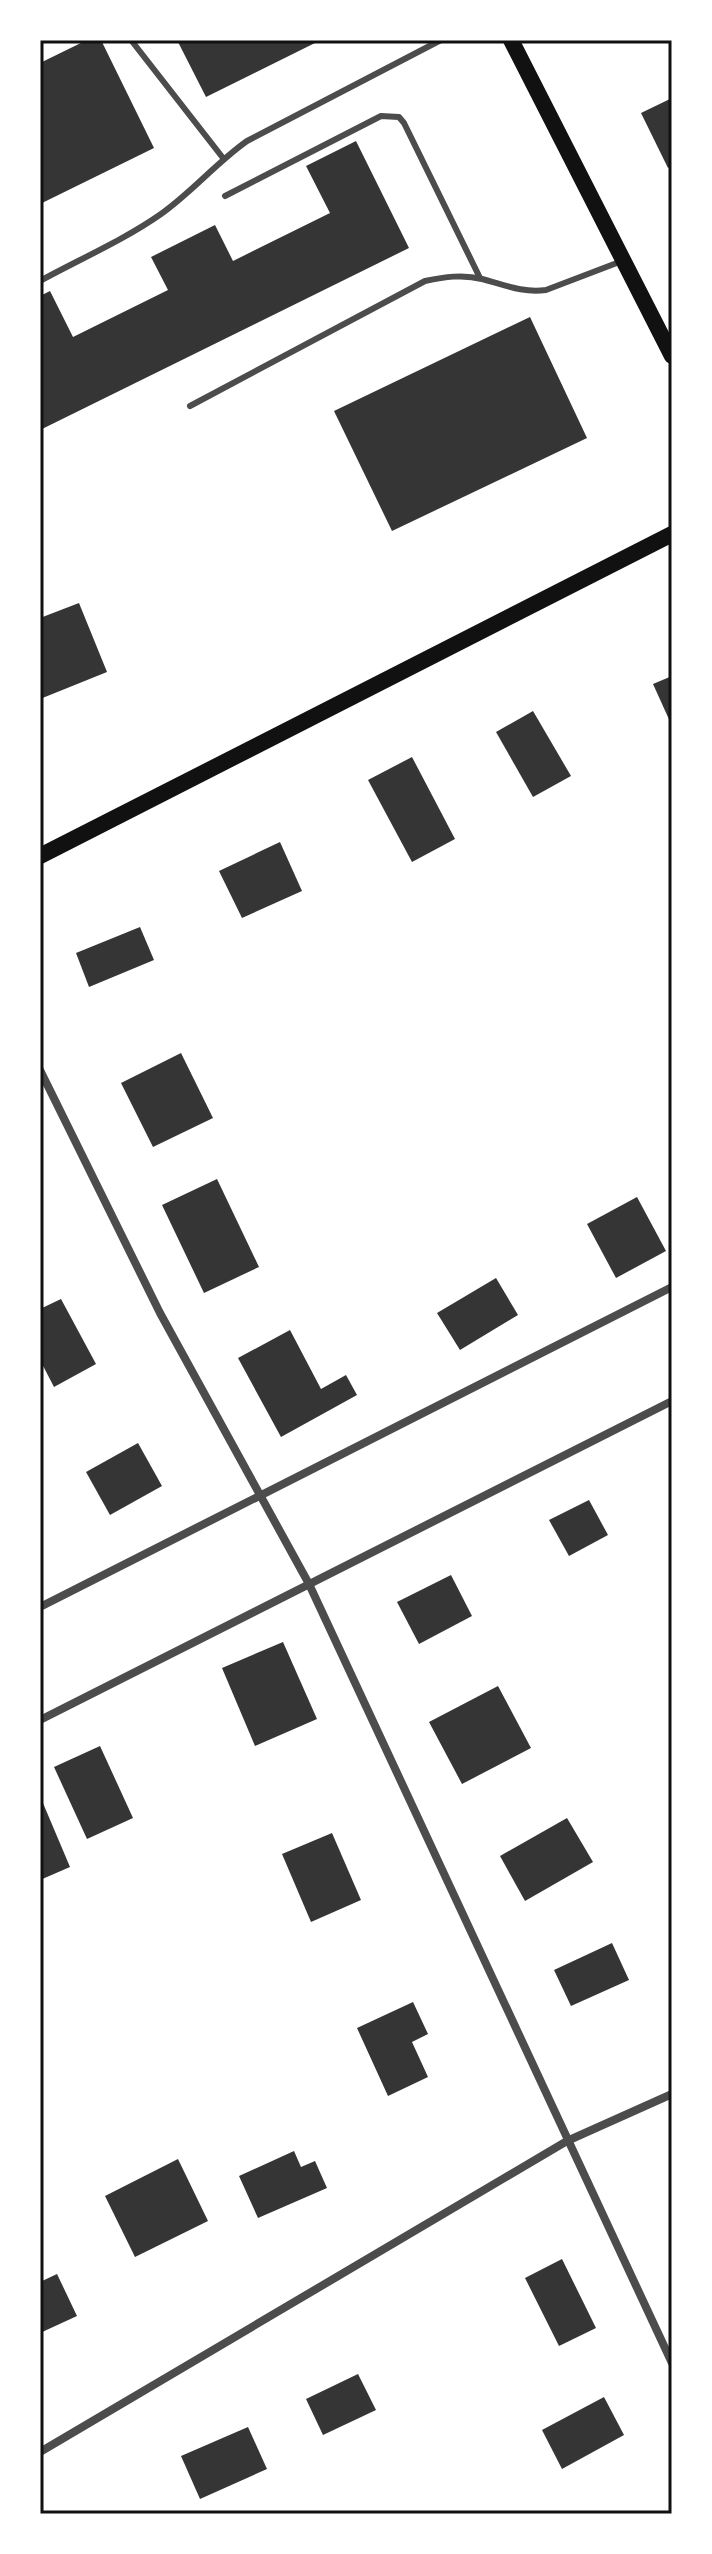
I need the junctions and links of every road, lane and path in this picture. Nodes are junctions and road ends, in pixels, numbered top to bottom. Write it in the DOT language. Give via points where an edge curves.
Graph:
graph roads {
  1 [pos="131,40"];
  2 [pos="441,40"];
  3 [pos="511,40"];
  4 [pos="223,158"];
  5 [pos="225,196"];
  6 [pos="622,261"];
  7 [pos="480,278"];
  8 [pos="40,281"];
  9 [pos="672,356"];
  10 [pos="190,406"];
  11 [pos="672,534"];
  12 [pos="40,856"];
  13 [pos="40,1070"];
  14 [pos="672,1287"];
  15 [pos="672,1401"];
  16 [pos="262,1496"];
  17 [pos="309,1584"];
  18 [pos="40,1607"];
  19 [pos="40,1720"];
  20 [pos="672,2094"];
  21 [pos="567,2141"];
  22 [pos="672,2363"];
  23 [pos="40,2452"];
  1 -- 4 [label="lane"];
  2 -- 4 [label="lane"];
  3 -- 6 [label="main road"];
  4 -- 8 [label="lane" via="159,216"];
  5 -- 7 [label="lane" via="381,116 399,117"];
  6 -- 7 [label="lane" via="546,290 521,291"];
  6 -- 9 [label="main road"];
  7 -- 10 [label="lane" via="450,275 425,281"];
  11 -- 12 [label="main road"];
  13 -- 16 [label="street" via="160,1313"];
  14 -- 16 [label="street"];
  15 -- 17 [label="street"];
  16 -- 17 [label="street"];
  16 -- 18 [label="street"];
  17 -- 19 [label="street"];
  17 -- 21 [label="street"];
  20 -- 21 [label="street"];
  21 -- 22 [label="street"];
  21 -- 23 [label="street"];
}
